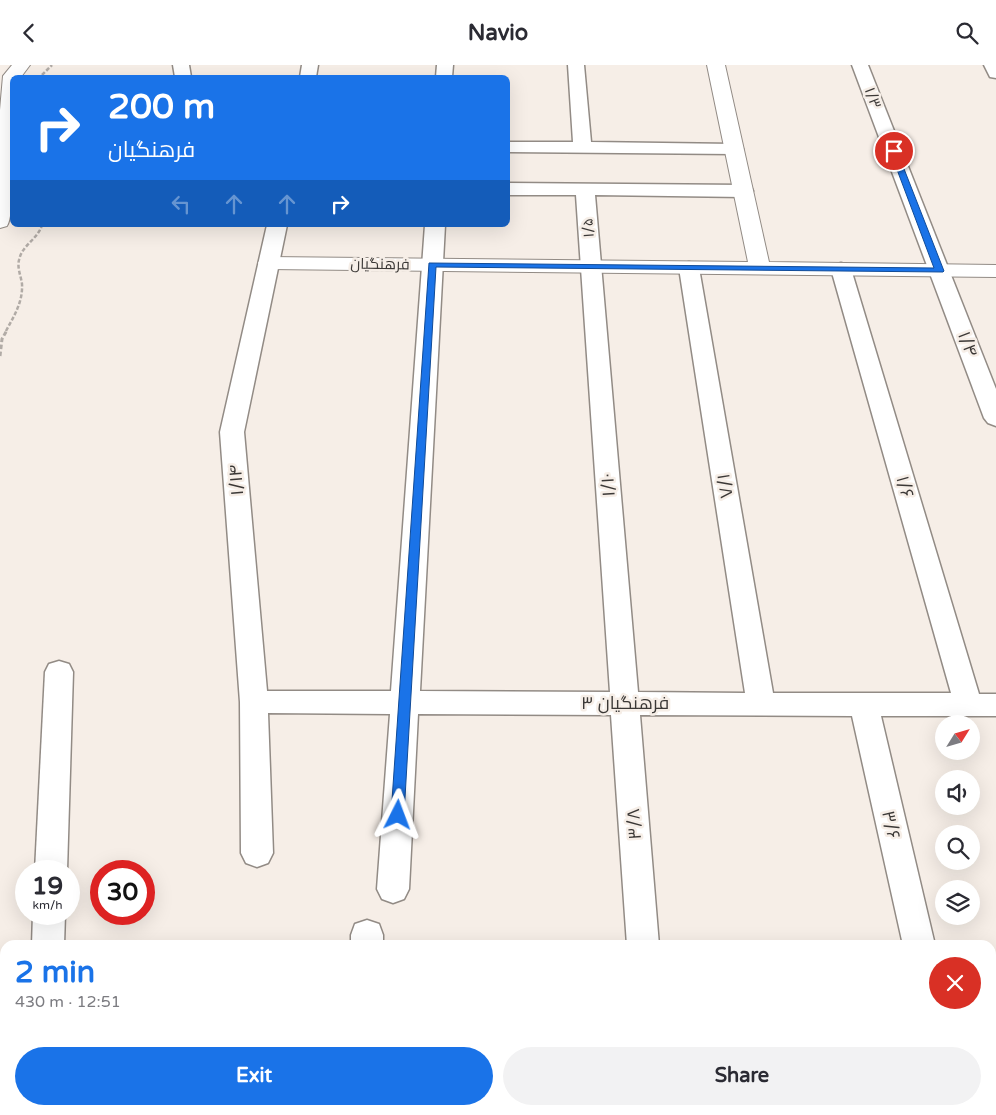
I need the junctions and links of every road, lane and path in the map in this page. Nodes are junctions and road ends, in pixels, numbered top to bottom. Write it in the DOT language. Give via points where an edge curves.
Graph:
graph roads {
  1 [pos="52,65"];
  2 [pos="576,65"];
  3 [pos="716,65"];
  4 [pos="860,65"];
  5 [pos="992,65"];
  6 [pos="996,73"];
  7 [pos="42,75"];
  8 [pos="10,104"];
  9 [pos="510,147"];
  10 [pos="582,148"];
  11 [pos="734,149"];
  12 [pos="510,189"];
  13 [pos="585,190"];
  14 [pos="744,191"];
  15 [pos="0,222"];
  16 [pos="41,227"];
  17 [pos="276,227"];
  18 [pos="435,227"];
  19 [pos="14,257"];
  20 [pos="269,263"];
  21 [pos="432,265"];
  22 [pos="591,267"];
  23 [pos="689,267"];
  24 [pos="760,268"];
  25 [pos="841,269"];
  26 [pos="940,271"];
  27 [pos="996,271"];
  28 [pos="16,274"];
  29 [pos="0,356"];
  30 [pos="996,417"];
  31 [pos="59,672"];
  32 [pos="254,702"];
  33 [pos="405,702"];
  34 [pos="625,703"];
  35 [pos="761,704"];
  36 [pos="864,704"];
  37 [pos="968,705"];
  38 [pos="996,705"];
  39 [pos="257,853"];
  40 [pos="51,860"];
  41 [pos="393,889"];
  42 [pos="49,925"];
  43 [pos="48,940"];
  44 [pos="643,940"];
  45 [pos="918,940"];
  1 -- 7 [label="path"];
  2 -- 10 [label="street"];
  3 -- 11 [label="street"];
  4 -- 26 [label="street, ۱/۳"];
  5 -- 6 [label="street"];
  8 -- 15 [label="street"];
  9 -- 10 [label="street"];
  10 -- 11 [label="street"];
  11 -- 14 [label="street"];
  12 -- 13 [label="street"];
  13 -- 14 [label="street"];
  13 -- 22 [label="street, ۱/۵"];
  14 -- 24 [label="street"];
  16 -- 19 [label="path"];
  17 -- 20 [label="street, ۱/۱۴"];
  18 -- 21 [label="street"];
  20 -- 21 [label="street, فرهنگیان"];
  20 -- 32 [label="street, ۱/۱۴" via="232,433"];
  21 -- 22 [label="street, فرهنگیان"];
  21 -- 33 [label="street"];
  22 -- 23 [label="street, فرهنگیان"];
  22 -- 34 [label="street, ۱/۱۰"];
  23 -- 24 [label="street, فرهنگیان"];
  23 -- 35 [label="street, ۱/۸"];
  24 -- 25 [label="street, فرهنگیان"];
  25 -- 26 [label="street, فرهنگیان"];
  25 -- 37 [label="street, ۱/۶"];
  26 -- 27 [label="street, فرهنگیان"];
  26 -- 30 [label="street, ۱/۴"];
  28 -- 29 [label="path" via="21,301 14,323 3,338"];
  31 -- 40 [label="street"];
  32 -- 33 [label="street, فرهنگیان ۳"];
  32 -- 39 [label="street, ۱/۱۴"];
  33 -- 34 [label="street, فرهنگیان ۳"];
  33 -- 41 [label="street"];
  34 -- 35 [label="street, فرهنگیان ۳"];
  34 -- 44 [label="street, ۳/۸"];
  35 -- 36 [label="street, فرهنگیان ۳"];
  36 -- 37 [label="street, فرهنگیان ۳"];
  36 -- 45 [label="street, ۳/۶"];
  37 -- 38 [label="street, فرهنگیان ۳"];
  42 -- 43 [label="street"];
}
